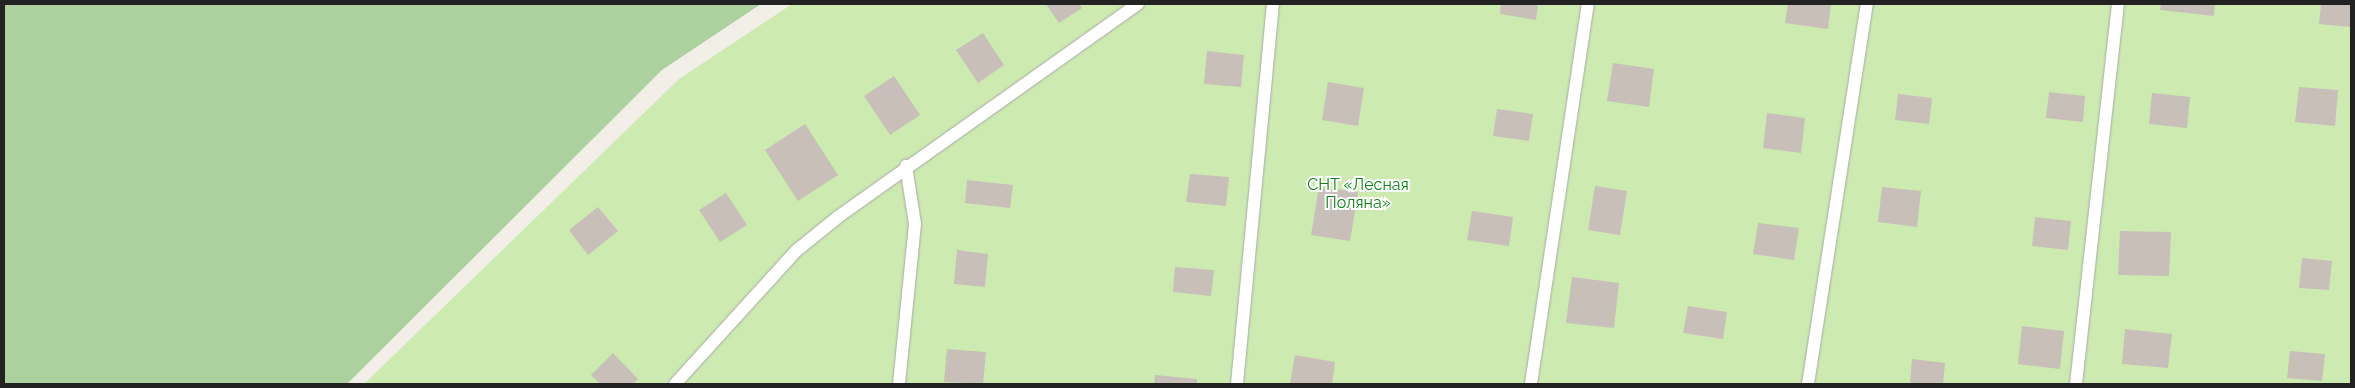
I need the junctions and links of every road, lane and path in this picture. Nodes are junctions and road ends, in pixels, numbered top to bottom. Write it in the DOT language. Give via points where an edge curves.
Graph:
graph roads {
  1 [pos="1138,4"];
  2 [pos="1273,4"];
  3 [pos="1588,4"];
  4 [pos="1867,4"];
  5 [pos="2118,4"];
  6 [pos="906,166"];
  7 [pos="675,384"];
  8 [pos="899,384"];
  9 [pos="1237,384"];
  10 [pos="1531,384"];
  11 [pos="1808,384"];
  12 [pos="2076,384"];
  1 -- 6 [label="lane"];
  2 -- 9 [label="lane"];
  3 -- 10 [label="lane"];
  4 -- 11 [label="lane"];
  5 -- 12 [label="lane"];
  6 -- 7 [label="lane" via="796,251"];
  6 -- 8 [label="lane" via="915,224"];
}
